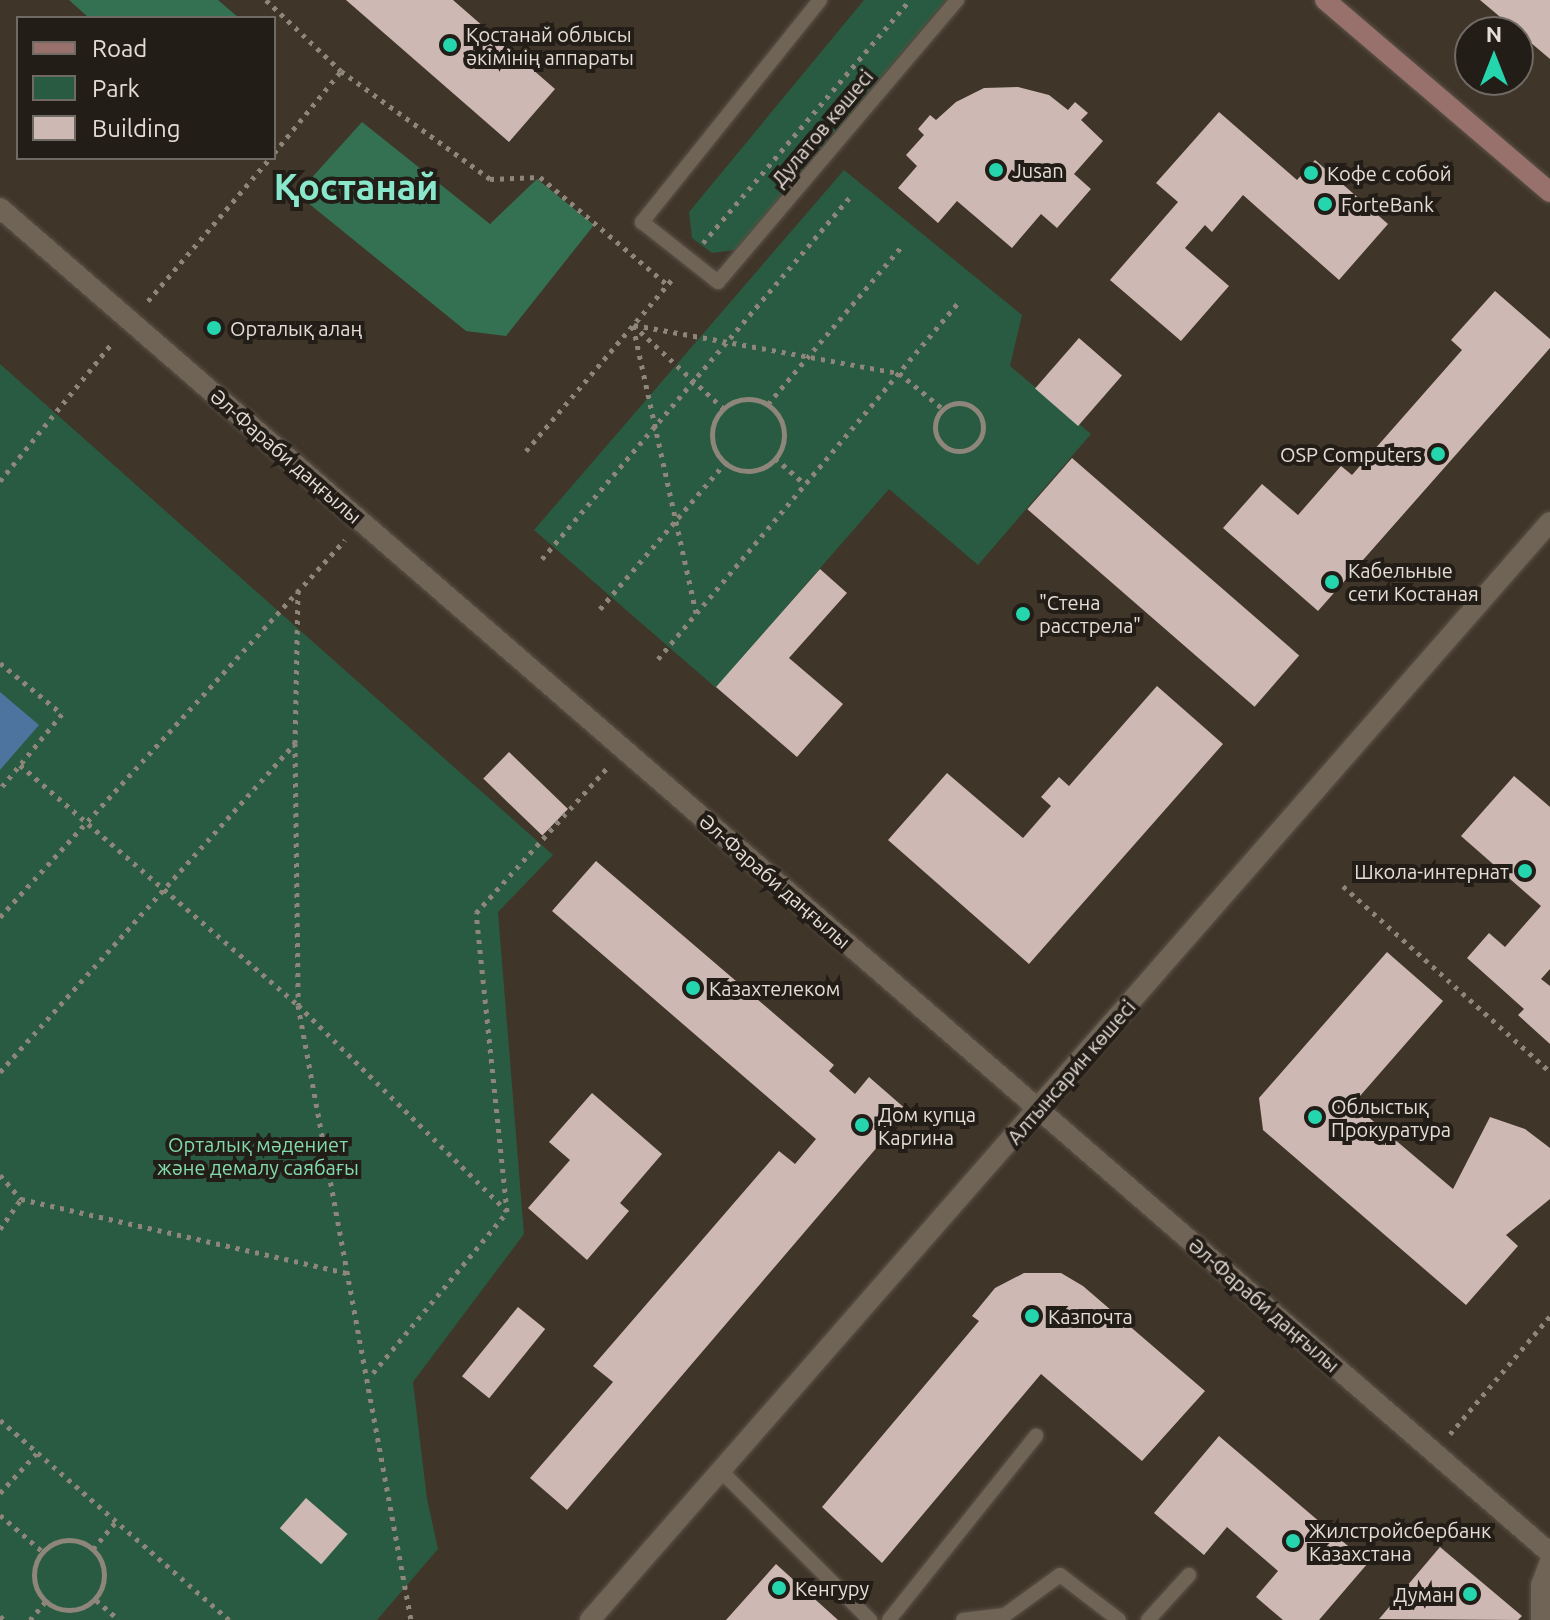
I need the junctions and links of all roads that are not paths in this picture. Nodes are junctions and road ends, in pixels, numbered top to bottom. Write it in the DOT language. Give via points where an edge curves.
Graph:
graph roads {
  1 [pos="820,0"];
  2 [pos="957,0"];
  3 [pos="1325,0"];
  4 [pos="1550,192"];
  5 [pos="0,208"];
  6 [pos="1550,522"];
  7 [pos="1038,1109"];
  8 [pos="1036,1436"];
  9 [pos="721,1471"];
  10 [pos="1550,1553"];
  11 [pos="1550,1562"];
  12 [pos="1189,1575"];
  13 [pos="590,1620"];
  14 [pos="870,1620"];
  15 [pos="889,1620"];
  16 [pos="963,1620"];
  17 [pos="1119,1620"];
  18 [pos="1148,1620"];
  19 [pos="1541,1620"];
  1 -- 2 [label="lane, Дулатов көшесі" via="642,222 718,282"];
  3 -- 4 [label="main road"];
  5 -- 7 [label="street, Әл-Фараби даңғылы"];
  6 -- 7 [label="street, Алтынсарин көшесі"];
  7 -- 9 [label="street, Алтынсарин көшесі"];
  7 -- 10 [label="street, Әл-Фараби даңғылы"];
  8 -- 15 [label="lane"];
  9 -- 13 [label="street, Алтынсарин көшесі"];
  9 -- 14 [label="lane"];
  11 -- 19 [label="street" via="1541,1585"];
  12 -- 18 [label="lane"];
  16 -- 17 [label="lane" via="1005,1615 1060,1575"];
}
